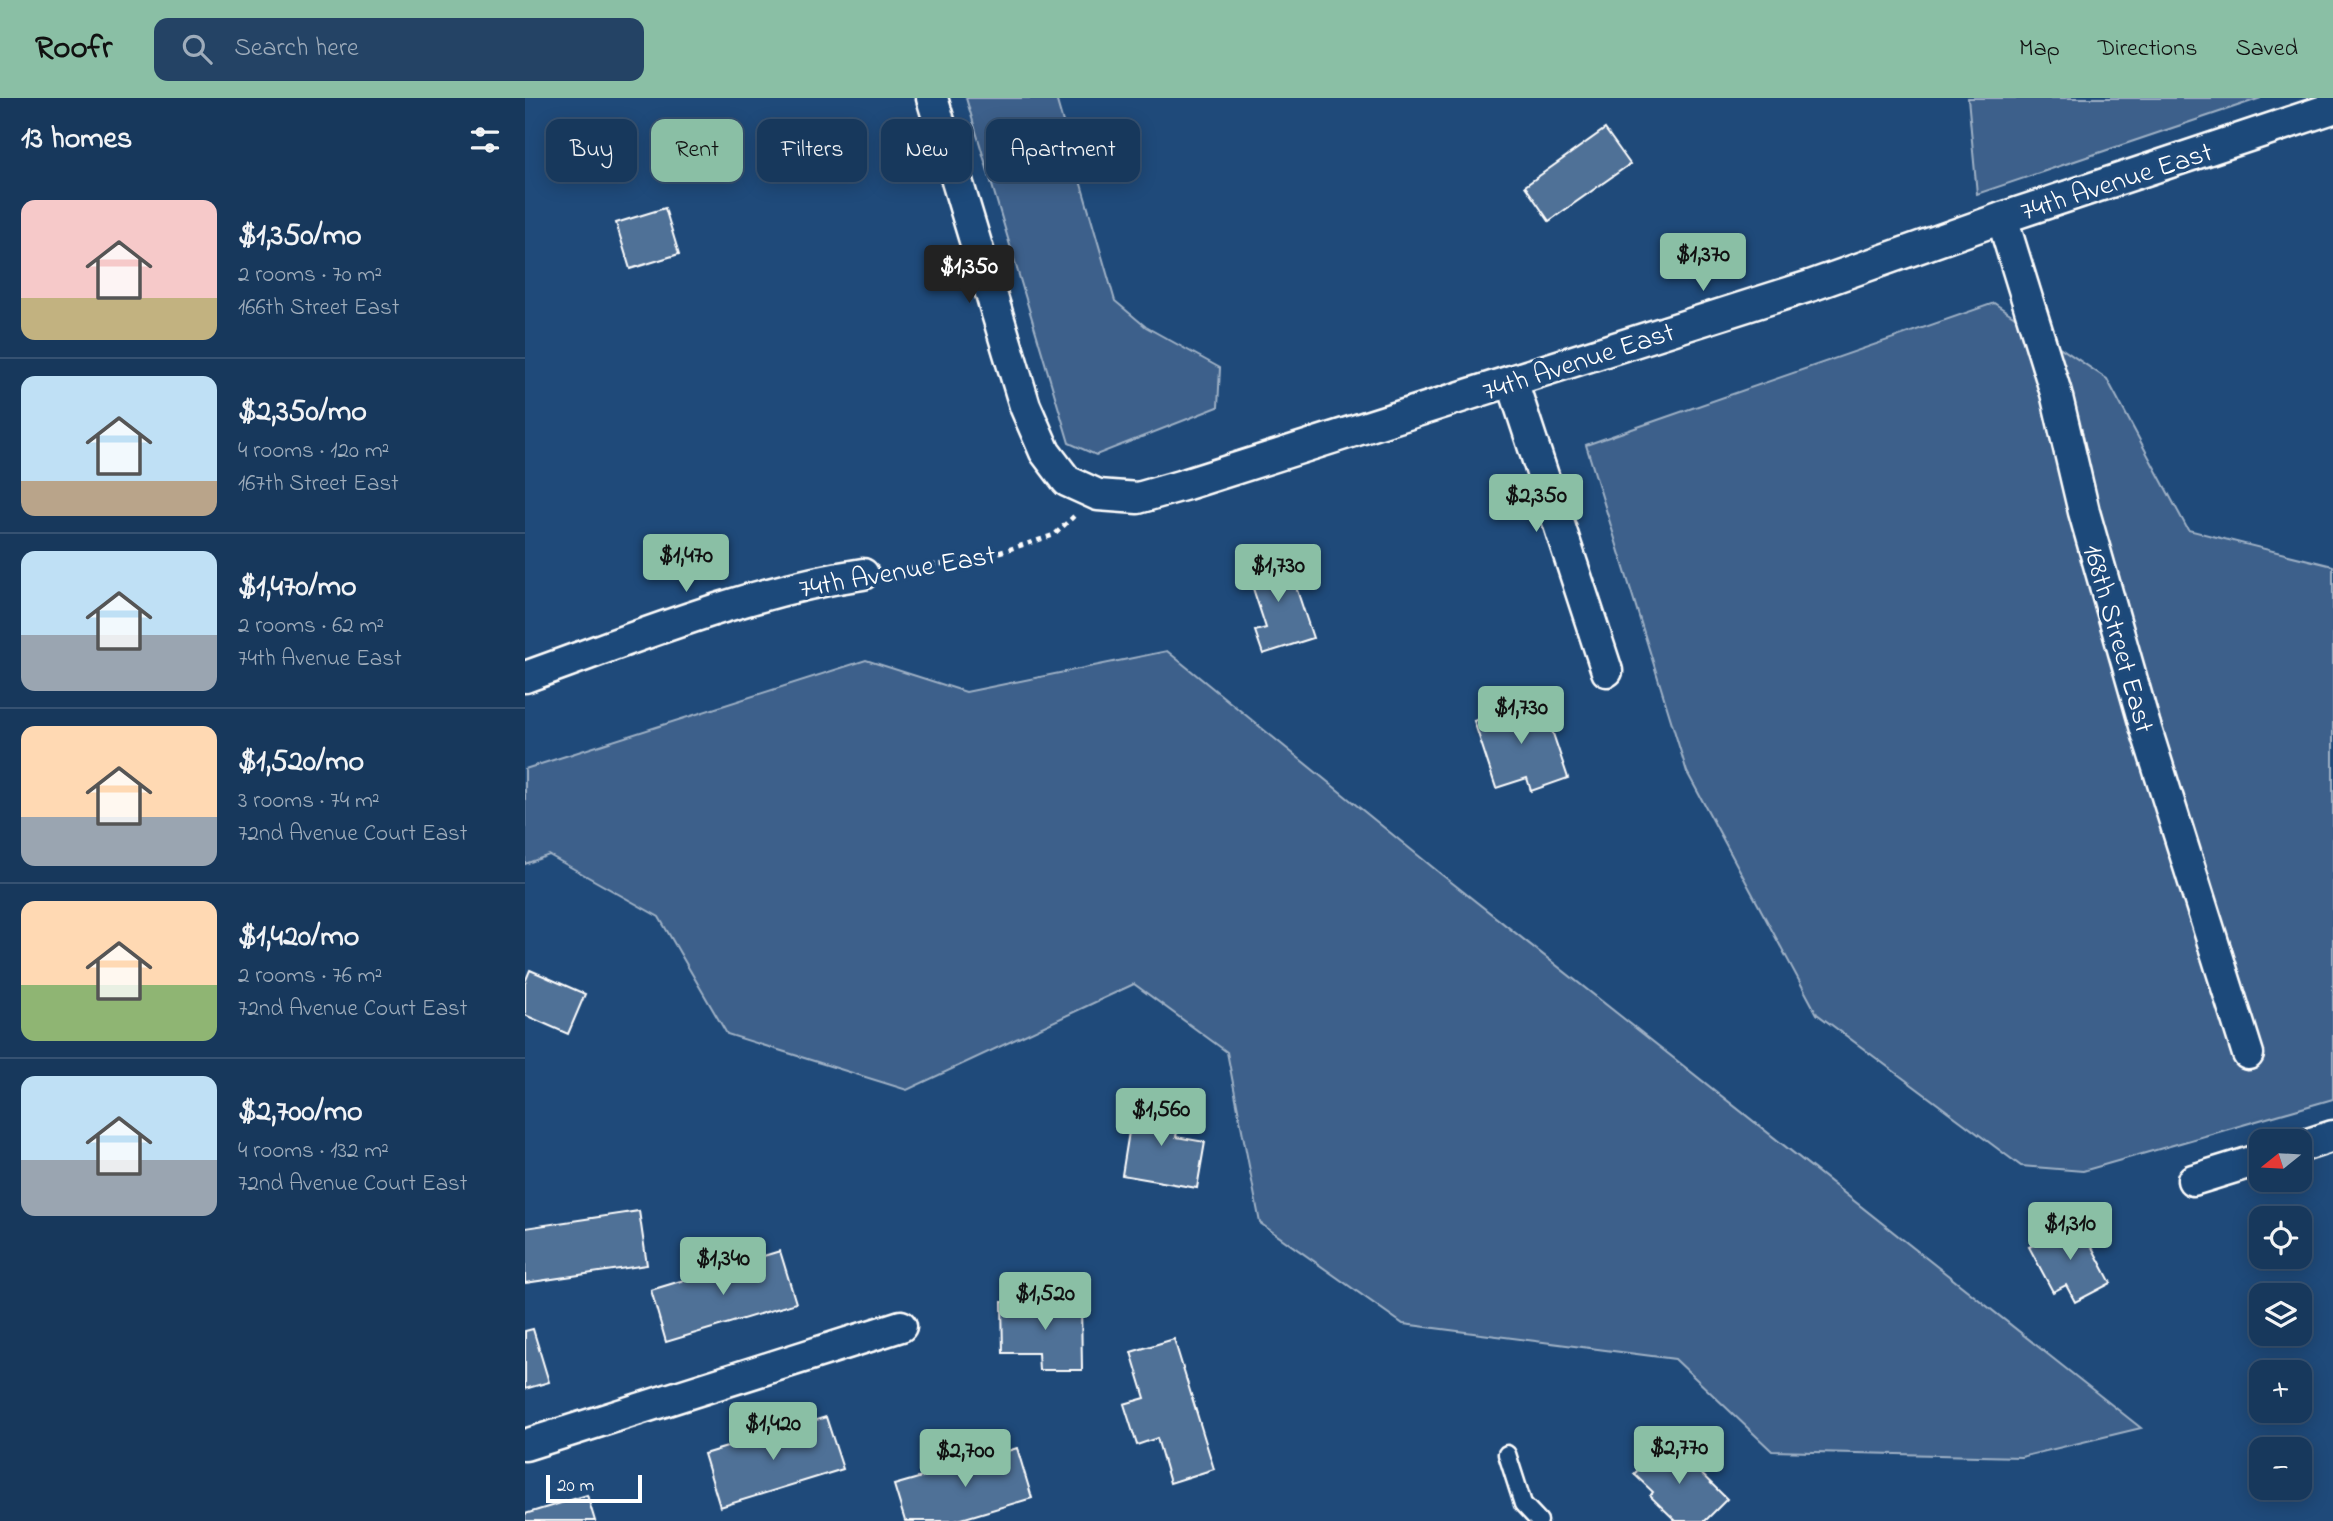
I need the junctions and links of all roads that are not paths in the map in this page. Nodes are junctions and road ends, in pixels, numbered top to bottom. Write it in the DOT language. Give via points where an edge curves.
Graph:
graph roads {
  1 [pos="932,98"];
  2 [pos="2333,108"];
  3 [pos="2002,218"];
  4 [pos="1512,381"];
  5 [pos="863,574"];
  6 [pos="1607,671"];
  7 [pos="525,677"];
  8 [pos="2248,1055"];
  9 [pos="2333,1136"];
  10 [pos="2312,1143"];
  11 [pos="2249,1163"];
  12 [pos="2193,1180"];
  13 [pos="901,1326"];
  14 [pos="525,1445"];
  15 [pos="1507,1454"];
  16 [pos="1538,1521"];
  1 -- 4 [label="street, 74th Avenue East" via="1025,406 1045,452 1067,481 1098,495 1138,498"];
  2 -- 3 [label="street, 74th Avenue East"];
  3 -- 4 [label="street, 74th Avenue East" via="1810,286"];
  3 -- 8 [label="street, 168th Street East" via="2056,393 2084,512 2145,726"];
  4 -- 6 [label="street"];
  5 -- 7 [label="street, 74th Avenue East" via="818,580"];
  9 -- 10 [label="street"];
  11 -- 12 [label="street"];
  13 -- 14 [label="street"];
  15 -- 16 [label="lane" via="1523,1504"];
}
